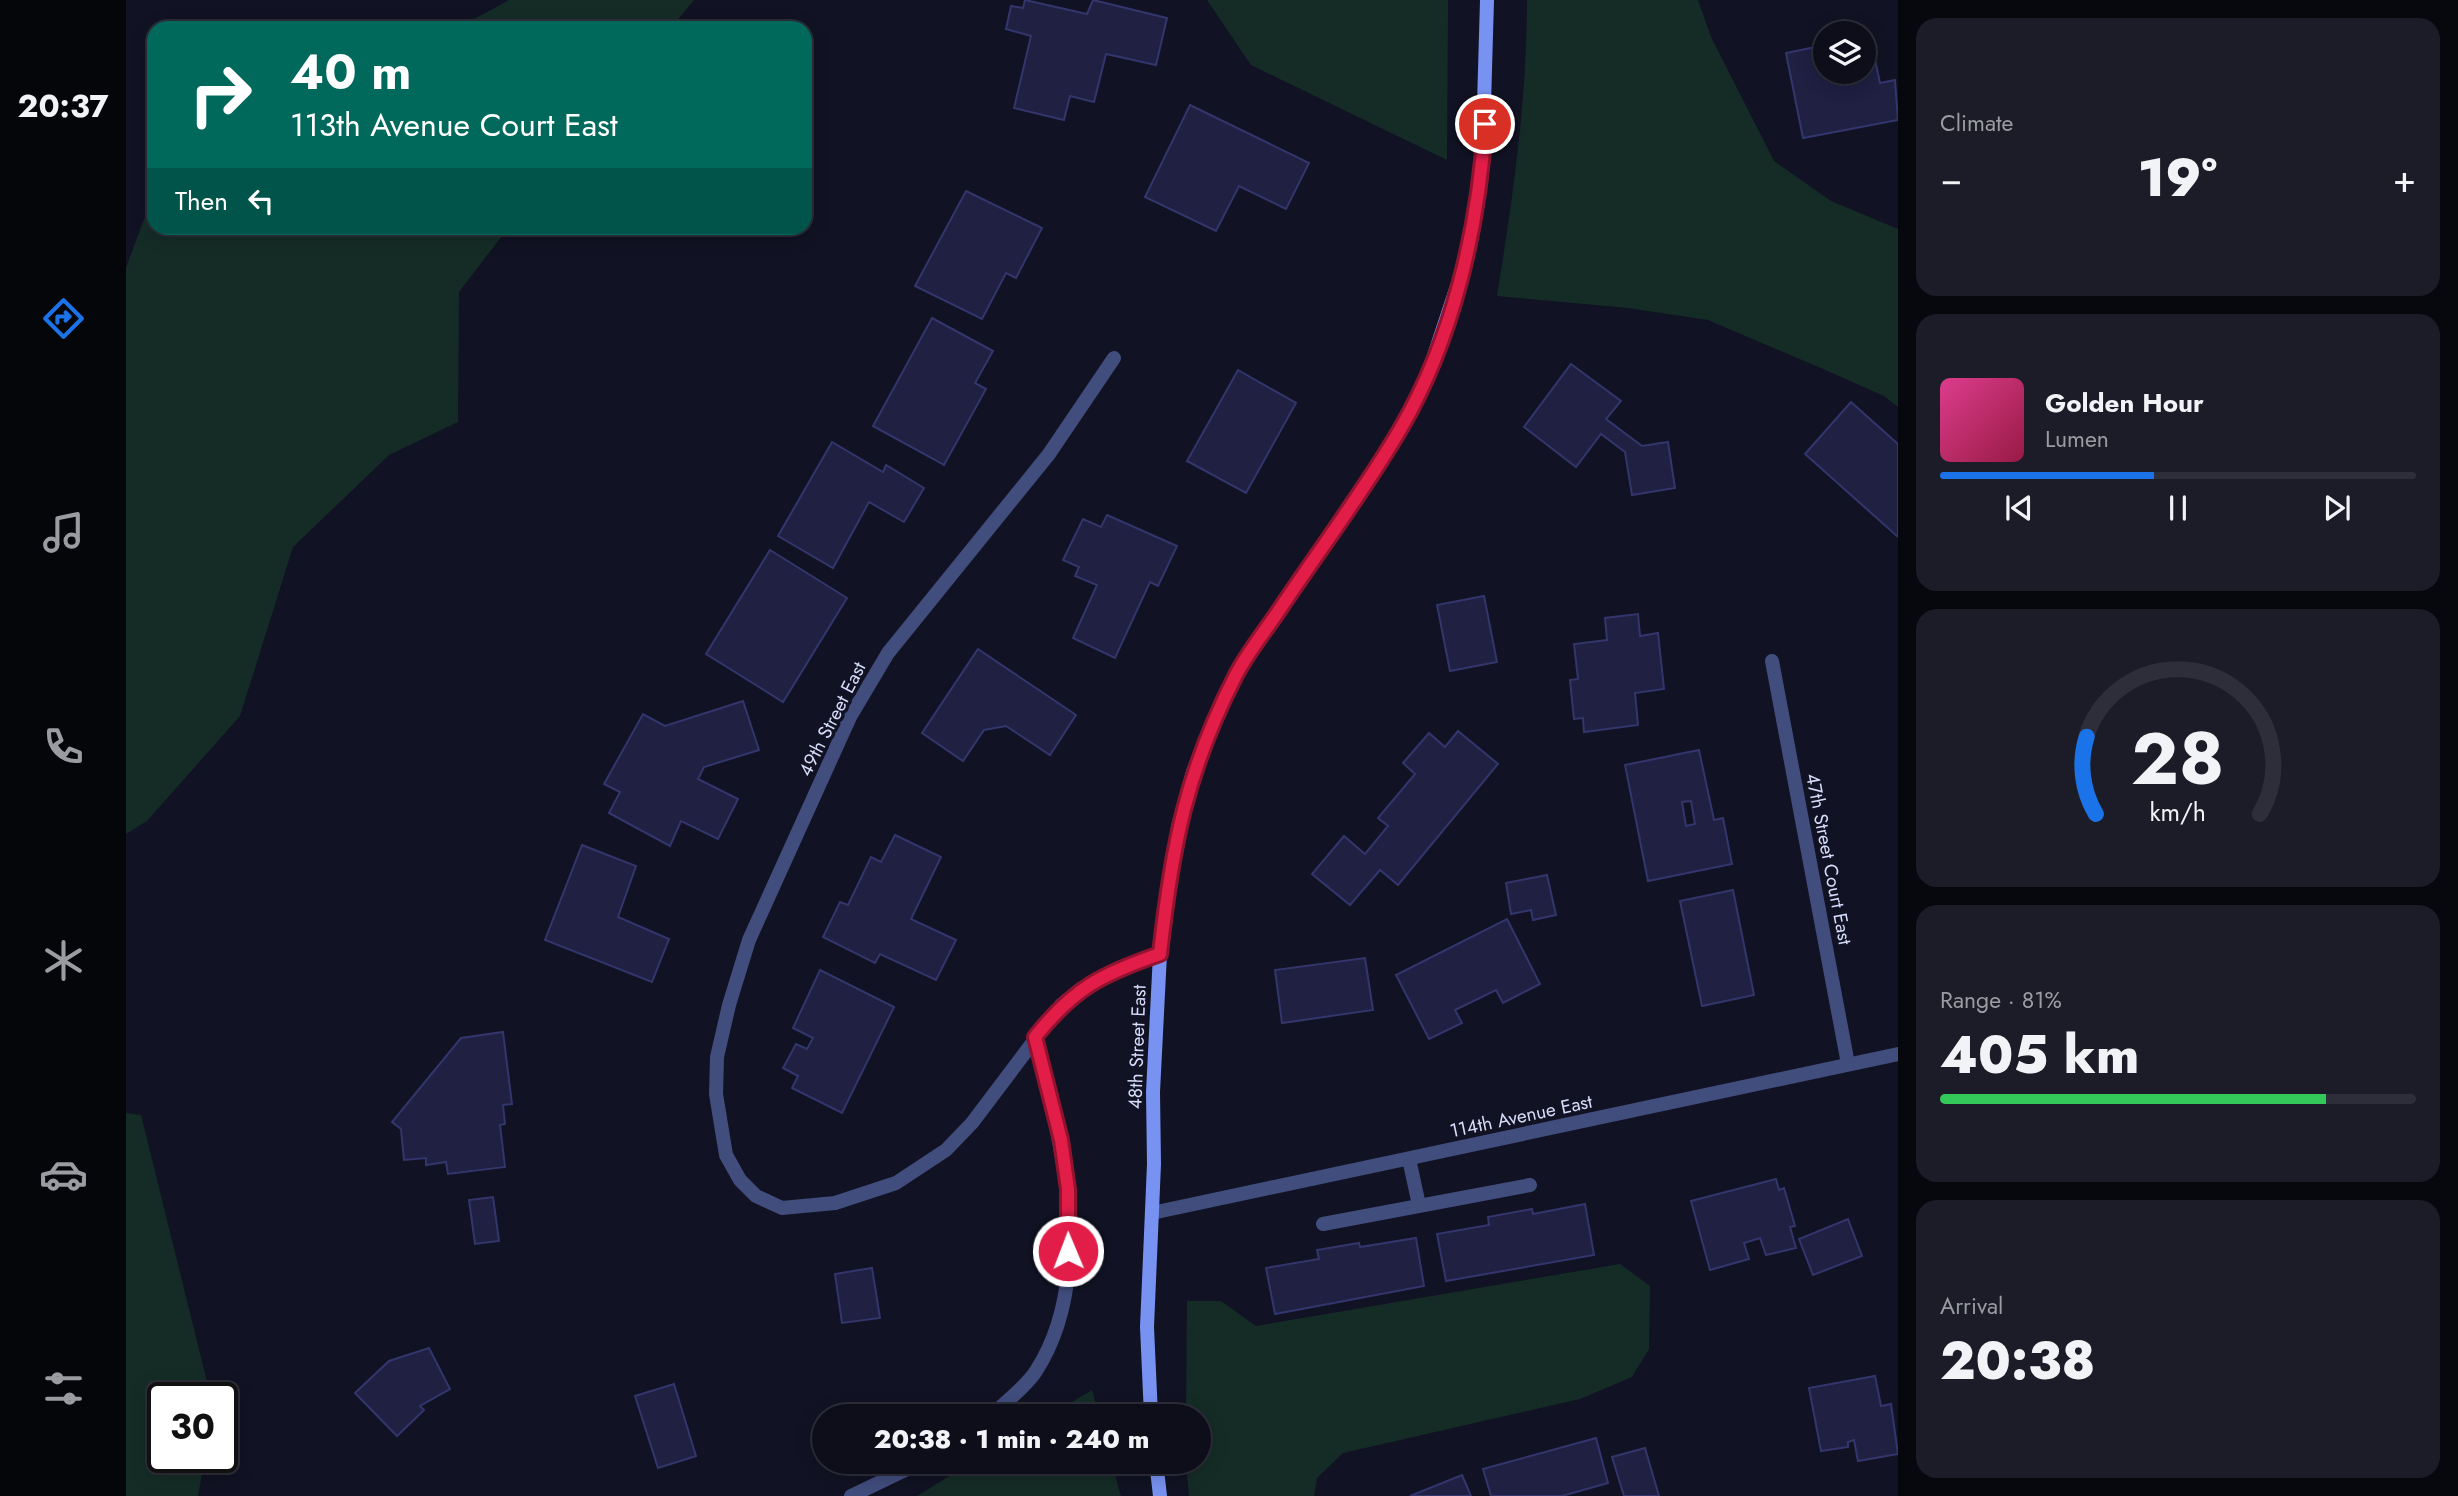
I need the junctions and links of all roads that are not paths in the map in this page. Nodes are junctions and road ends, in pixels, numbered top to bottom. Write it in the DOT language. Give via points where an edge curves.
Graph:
graph roads {
  1 [pos="1487,0"];
  2 [pos="1114,358"];
  3 [pos="1772,662"];
  4 [pos="1160,954"];
  5 [pos="1035,1037"];
  6 [pos="1898,1054"];
  7 [pos="1848,1064"];
  8 [pos="1409,1159"];
  9 [pos="1530,1185"];
  10 [pos="1419,1205"];
  11 [pos="1152,1213"];
  12 [pos="1324,1224"];
  13 [pos="1003,1404"];
  14 [pos="1150,1404"];
  15 [pos="897,1474"];
  16 [pos="1157,1474"];
  17 [pos="851,1496"];
  18 [pos="1160,1496"];
  1 -- 4 [label="street, 48th Street East" via="1482,174 1469,247 1428,374 1401,429 1237,672 1205,741 1178,827"];
  2 -- 5 [label="street, 49th Street East" via="1049,454 888,653 850,717 749,940 729,1005 716,1082 726,1155 756,1196 782,1208 835,1203 878,1190 946,1150 972,1123"];
  3 -- 7 [label="street, 47th Street Court East"];
  4 -- 5 [label="street" via="1116,969 1082,988 1060,1005"];
  4 -- 11 [label="street, 48th Street East"];
  5 -- 13 [label="street" via="1061,1140 1068,1189 1065,1286 1056,1331 1035,1373"];
  6 -- 7 [label="street, 114th Avenue East"];
  7 -- 8 [label="street, 114th Avenue East"];
  8 -- 10 [label="street"];
  8 -- 11 [label="street, 114th Avenue East"];
  9 -- 10 [label="street"];
  10 -- 12 [label="street"];
  11 -- 14 [label="street, 48th Street East" via="1147,1327"];
  15 -- 17 [label="street"];
  16 -- 18 [label="street"];
}
